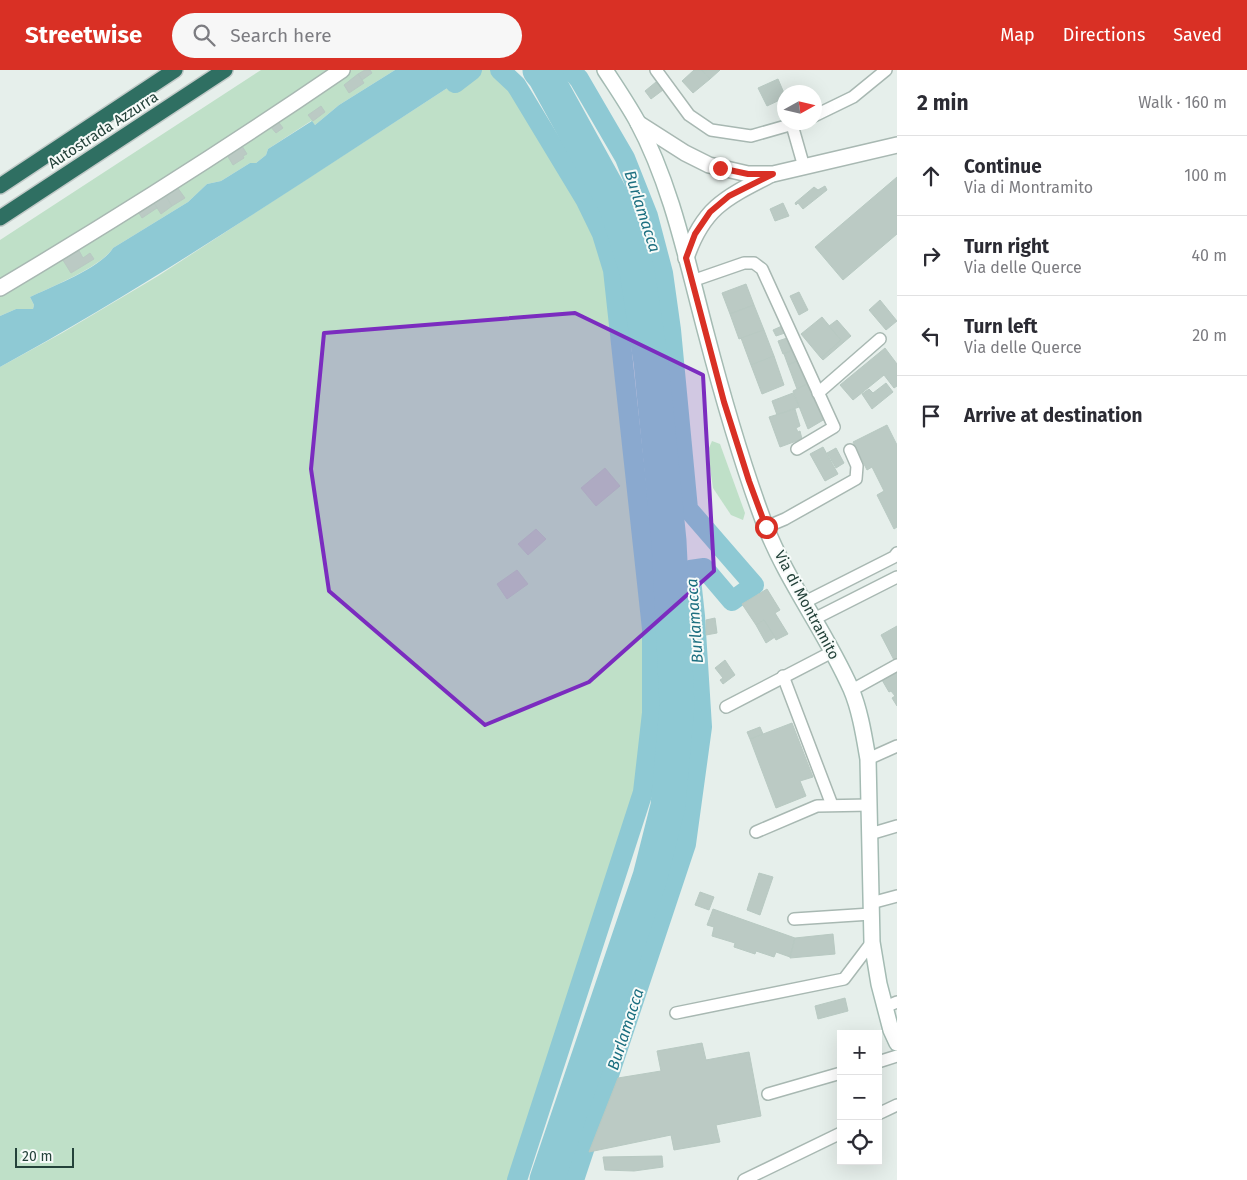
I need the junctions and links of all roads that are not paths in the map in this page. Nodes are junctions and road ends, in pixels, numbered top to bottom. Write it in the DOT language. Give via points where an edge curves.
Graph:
graph roads {
  1 [pos="175,70"];
  2 [pos="225,70"];
  3 [pos="342,70"];
  4 [pos="605,70"];
  5 [pos="656,70"];
  6 [pos="886,70"];
  7 [pos="822,112"];
  8 [pos="638,123"];
  9 [pos="777,129"];
  10 [pos="797,130"];
  11 [pos="897,145"];
  12 [pos="804,167"];
  13 [pos="773,174"];
  14 [pos="0,186"];
  15 [pos="0,218"];
  16 [pos="686,258"];
  17 [pos="692,281"];
  18 [pos="0,288"];
  19 [pos="880,339"];
  20 [pos="818,393"];
  21 [pos="797,449"];
  22 [pos="850,450"];
  23 [pos="766,527"];
  24 [pos="897,553"];
  25 [pos="897,577"];
  26 [pos="805,602"];
  27 [pos="814,619"];
  28 [pos="832,652"];
  29 [pos="897,665"];
  30 [pos="783,676"];
  31 [pos="852,690"];
  32 [pos="726,707"];
  33 [pos="897,746"];
  34 [pos="868,758"];
  35 [pos="832,805"];
  36 [pos="870,805"];
  37 [pos="897,826"];
  38 [pos="756,832"];
  39 [pos="870,834"];
  40 [pos="897,896"];
  41 [pos="871,908"];
  42 [pos="794,919"];
  43 [pos="872,942"];
  44 [pos="891,1005"];
  45 [pos="676,1013"];
  46 [pos="897,1043"];
  47 [pos="897,1056"];
  48 [pos="882,1061"];
  49 [pos="837,1074"];
  50 [pos="768,1094"];
  51 [pos="897,1105"];
  52 [pos="882,1112"];
  53 [pos="837,1135"];
  54 [pos="744,1180"];
  1 -- 14 [label="highway, Autostrada Azzurra"];
  2 -- 15 [label="highway, Autostrada Azzurra"];
  3 -- 18 [label="main road" via="88,236"];
  4 -- 8 [label="main road, Via di Montramito"];
  5 -- 9 [label="lane" via="689,115 711,130 752,136"];
  6 -- 7 [label="lane" via="853,97"];
  8 -- 13 [label="main road" via="710,165 748,174"];
  8 -- 16 [label="main road, Via di Montramito" via="660,177"];
  10 -- 12 [label="lane"];
  11 -- 12 [label="main road"];
  12 -- 13 [label="main road"];
  13 -- 16 [label="main road" via="729,196 710,212 695,234"];
  16 -- 17 [label="main road, Via di Montramito"];
  17 -- 20 [label="lane" via="744,263 754,263 762,269"];
  17 -- 23 [label="main road, Via di Montramito" via="724,402"];
  19 -- 20 [label="lane"];
  20 -- 21 [label="lane" via="834,427"];
  22 -- 23 [label="lane" via="857,466 856,479"];
  23 -- 26 [label="main road, Via di Montramito"];
  24 -- 26 [label="lane"];
  25 -- 27 [label="lane"];
  26 -- 27 [label="main road, Via di Montramito"];
  27 -- 28 [label="main road, Via di Montramito"];
  28 -- 30 [label="lane"];
  28 -- 31 [label="main road, Via di Montramito"];
  29 -- 31 [label="lane"];
  30 -- 32 [label="lane"];
  30 -- 35 [label="lane"];
  31 -- 34 [label="main road, Via di Montramito"];
  33 -- 34 [label="lane"];
  34 -- 36 [label="main road, Via di Montramito"];
  35 -- 36 [label="lane"];
  35 -- 38 [label="lane" via="817,806"];
  36 -- 39 [label="main road, Via di Montramito"];
  37 -- 39 [label="lane"];
  39 -- 41 [label="main road, Via di Montramito"];
  40 -- 41 [label="lane"];
  41 -- 42 [label="lane"];
  41 -- 43 [label="main road, Via di Montramito"];
  43 -- 44 [label="main road, Via di Montramito" via="875,964"];
  43 -- 45 [label="lane" via="844,979"];
  44 -- 46 [label="main road, Via di Montramito"];
  47 -- 48 [label="lane"];
  49 -- 50 [label="lane"];
  51 -- 52 [label="lane"];
  53 -- 54 [label="lane"];
}
